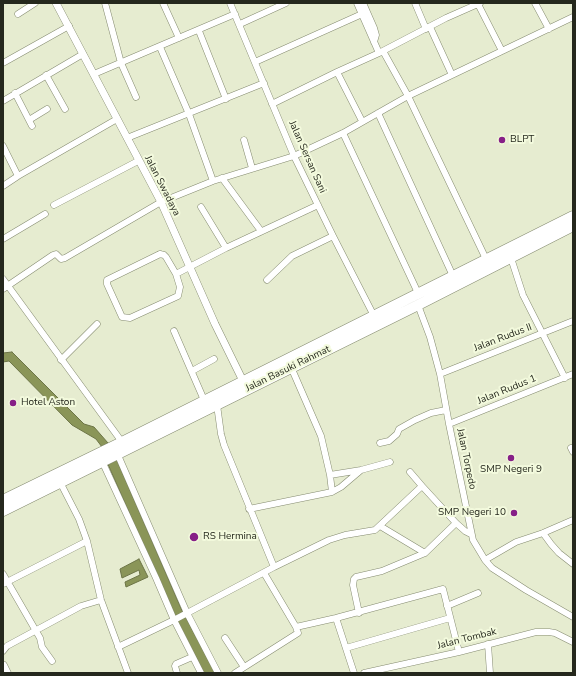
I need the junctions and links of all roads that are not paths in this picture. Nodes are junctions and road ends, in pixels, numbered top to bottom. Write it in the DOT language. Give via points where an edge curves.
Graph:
graph roads {
  1 [pos="35,3"];
  2 [pos="56,3"];
  3 [pos="105,3"];
  4 [pos="163,3"];
  5 [pos="230,3"];
  6 [pos="286,3"];
  7 [pos="357,3"];
  8 [pos="363,3"];
  9 [pos="415,3"];
  10 [pos="479,3"];
  11 [pos="535,3"];
  12 [pos="18,14"];
  13 [pos="236,14"];
  14 [pos="362,14"];
  15 [pos="573,17"];
  16 [pos="240,24"];
  17 [pos="69,26"];
  18 [pos="428,28"];
  19 [pos="549,28"];
  20 [pos="198,30"];
  21 [pos="179,38"];
  22 [pos="374,42"];
  23 [pos="160,47"];
  24 [pos="502,51"];
  25 [pos="381,52"];
  26 [pos="83,54"];
  27 [pos="256,62"];
  28 [pos="3,63"];
  29 [pos="121,63"];
  30 [pos="337,72"];
  31 [pos="94,74"];
  32 [pos="46,75"];
  33 [pos="452,75"];
  34 [pos="264,83"];
  35 [pos="15,93"];
  36 [pos="408,96"];
  37 [pos="136,97"];
  38 [pos="226,99"];
  39 [pos="3,101"];
  40 [pos="272,104"];
  41 [pos="47,109"];
  42 [pos="65,109"];
  43 [pos="378,113"];
  44 [pos="188,114"];
  45 [pos="117,119"];
  46 [pos="362,121"];
  47 [pos="343,133"];
  48 [pos="127,138"];
  49 [pos="244,140"];
  50 [pos="3,146"];
  51 [pos="294,156"];
  52 [pos="138,161"];
  53 [pos="252,168"];
  54 [pos="18,176"];
  55 [pos="222,178"];
  56 [pos="213,181"];
  57 [pos="3,186"];
  58 [pos="160,202"];
  59 [pos="54,205"];
  60 [pos="318,205"];
  61 [pos="201,207"];
  62 [pos="45,214"];
  63 [pos="573,216"];
  64 [pos="573,226"];
  65 [pos="261,231"];
  66 [pos="333,236"];
  67 [pos="3,239"];
  68 [pos="226,248"];
  69 [pos="511,258"];
  70 [pos="486,260"];
  71 [pos="189,267"];
  72 [pos="176,274"];
  73 [pos="453,276"];
  74 [pos="3,279"];
  75 [pos="267,280"];
  76 [pos="5,287"];
  77 [pos="418,293"];
  78 [pos="418,305"];
  79 [pos="374,316"];
  80 [pos="573,321"];
  81 [pos="97,324"];
  82 [pos="174,331"];
  83 [pos="542,334"];
  84 [pos="214,359"];
  85 [pos="61,360"];
  86 [pos="291,367"];
  87 [pos="192,371"];
  88 [pos="440,374"];
  89 [pos="573,374"];
  90 [pos="565,378"];
  91 [pos="243,381"];
  92 [pos="204,400"];
  93 [pos="217,405"];
  94 [pos="446,410"];
  95 [pos="449,424"];
  96 [pos="380,443"];
  97 [pos="117,449"];
  98 [pos="102,458"];
  99 [pos="390,462"];
  100 [pos="361,470"];
  101 [pos="410,472"];
  102 [pos="330,475"];
  103 [pos="60,482"];
  104 [pos="422,486"];
  105 [pos="332,492"];
  106 [pos="3,500"];
  107 [pos="249,509"];
  108 [pos="3,510"];
  109 [pos="573,520"];
  110 [pos="456,523"];
  111 [pos="380,526"];
  112 [pos="543,533"];
  113 [pos="471,534"];
  114 [pos="87,541"];
  115 [pos="425,553"];
  116 [pos="485,560"];
  117 [pos="573,564"];
  118 [pos="274,567"];
  119 [pos="264,573"];
  120 [pos="3,574"];
  121 [pos="5,583"];
  122 [pos="478,593"];
  123 [pos="101,600"];
  124 [pos="448,606"];
  125 [pos="359,613"];
  126 [pos="186,614"];
  127 [pos="573,616"];
  128 [pos="336,618"];
  129 [pos="450,618"];
  130 [pos="174,620"];
  131 [pos="296,627"];
  132 [pos="36,630"];
  133 [pos="225,638"];
  134 [pos="573,642"];
  135 [pos="488,644"];
  136 [pos="118,647"];
  137 [pos="346,648"];
  138 [pos="3,651"];
  139 [pos="458,652"];
  140 [pos="192,657"];
  141 [pos="52,661"];
  142 [pos="3,664"];
  143 [pos="244,667"];
  144 [pos="8,673"];
  145 [pos="128,673"];
  146 [pos="177,673"];
  147 [pos="201,673"];
  148 [pos="218,673"];
  149 [pos="235,673"];
  150 [pos="354,673"];
  151 [pos="364,673"];
  152 [pos="490,673"];
  1 -- 12 [label="street"];
  2 -- 17 [label="street, Jalan Swadaya"];
  3 -- 29 [label="street"];
  4 -- 21 [label="street"];
  5 -- 13 [label="street, Jalan Sersan Sani"];
  6 -- 16 [label="street"];
  7 -- 14 [label="street"];
  8 -- 22 [label="street" via="376,34"];
  9 -- 18 [label="street"];
  10 -- 18 [label="street"];
  10 -- 24 [label="street"];
  11 -- 19 [label="street"];
  13 -- 16 [label="street, Jalan Sersan Sani"];
  13 -- 20 [label="street"];
  14 -- 22 [label="street"];
  14 -- 27 [label="street"];
  15 -- 19 [label="street"];
  16 -- 27 [label="street, Jalan Sersan Sani"];
  17 -- 26 [label="street, Jalan Swadaya"];
  17 -- 28 [label="street"];
  18 -- 25 [label="street"];
  18 -- 33 [label="street"];
  19 -- 24 [label="street"];
  20 -- 21 [label="street"];
  20 -- 38 [label="street"];
  21 -- 23 [label="street"];
  22 -- 25 [label="street"];
  23 -- 29 [label="street"];
  23 -- 44 [label="street"];
  24 -- 33 [label="street"];
  25 -- 30 [label="street"];
  25 -- 36 [label="street"];
  26 -- 31 [label="street, Jalan Swadaya"];
  26 -- 32 [label="street"];
  27 -- 34 [label="street, Jalan Sersan Sani"];
  29 -- 31 [label="street"];
  29 -- 37 [label="street"];
  30 -- 40 [label="street"];
  30 -- 46 [label="street"];
  31 -- 45 [label="street, Jalan Swadaya"];
  32 -- 35 [label="street"];
  32 -- 42 [label="street"];
  33 -- 36 [label="street"];
  34 -- 38 [label="street"];
  34 -- 40 [label="street, Jalan Sersan Sani"];
  35 -- 39 [label="street"];
  35 -- 41 [label="street" via="31,123"];
  36 -- 43 [label="street"];
  36 -- 70 [label="street"];
  38 -- 44 [label="street"];
  40 -- 51 [label="street, Jalan Sersan Sani"];
  43 -- 46 [label="street"];
  43 -- 73 [label="street"];
  44 -- 48 [label="street"];
  44 -- 56 [label="street"];
  45 -- 48 [label="street, Jalan Swadaya"];
  45 -- 54 [label="street"];
  46 -- 47 [label="street"];
  47 -- 51 [label="street"];
  47 -- 77 [label="street"];
  48 -- 52 [label="street, Jalan Swadaya"];
  49 -- 53 [label="street"];
  50 -- 54 [label="street"];
  51 -- 53 [label="street"];
  51 -- 60 [label="street, Jalan Sersan Sani"];
  52 -- 58 [label="street, Jalan Swadaya"];
  52 -- 59 [label="street"];
  53 -- 55 [label="street"];
  54 -- 57 [label="street"];
  55 -- 56 [label="street"];
  55 -- 65 [label="street"];
  56 -- 58 [label="street"];
  58 -- 71 [label="street, Jalan Swadaya"];
  58 -- 76 [label="street" via="65,258 53,255"];
  60 -- 65 [label="street"];
  60 -- 66 [label="street, Jalan Sersan Sani"];
  61 -- 68 [label="street"];
  62 -- 67 [label="street"];
  63 -- 70 [label="highway, Jalan Basuki Rahmat"];
  64 -- 69 [label="highway, Jalan Basuki Rahmat"];
  65 -- 68 [label="street"];
  66 -- 75 [label="street" via="292,256"];
  66 -- 79 [label="street, Jalan Sersan Sani"];
  68 -- 71 [label="street"];
  69 -- 78 [label="highway, Jalan Basuki Rahmat"];
  69 -- 83 [label="street" via="523,295"];
  70 -- 73 [label="highway, Jalan Basuki Rahmat"];
  71 -- 72 [label="street"];
  71 -- 91 [label="street, Jalan Swadaya"];
  72 -- 72 [label="street" via="166,257 160,254 108,278 107,282 122,317 127,318 178,296 180,287"];
  73 -- 77 [label="highway, Jalan Basuki Rahmat"];
  74 -- 76 [label="street"];
  76 -- 85 [label="street" via="36,323"];
  77 -- 79 [label="highway, Jalan Basuki Rahmat"];
  78 -- 86 [label="highway, Jalan Basuki Rahmat"];
  78 -- 88 [label="street, Jalan Torpedo"];
  79 -- 91 [label="highway, Jalan Basuki Rahmat"];
  80 -- 83 [label="street, Jalan Rudus II"];
  81 -- 85 [label="street"];
  82 -- 87 [label="street"];
  83 -- 88 [label="street, Jalan Rudus II"];
  83 -- 90 [label="street"];
  84 -- 87 [label="street"];
  85 -- 97 [label="street"];
  86 -- 93 [label="highway, Jalan Basuki Rahmat"];
  86 -- 102 [label="street" via="321,436"];
  87 -- 92 [label="street"];
  88 -- 94 [label="street, Jalan Torpedo"];
  89 -- 90 [label="street, Jalan Rudus 1"];
  90 -- 95 [label="street, Jalan Rudus 1"];
  91 -- 92 [label="highway, Jalan Basuki Rahmat"];
  92 -- 97 [label="highway, Jalan Basuki Rahmat"];
  93 -- 97 [label="highway, Jalan Basuki Rahmat"];
  93 -- 107 [label="street" via="222,440"];
  94 -- 95 [label="street, Jalan Torpedo"];
  94 -- 96 [label="street" via="414,420 399,429 389,440"];
  95 -- 113 [label="street, Jalan Torpedo"];
  97 -- 98 [label="highway, Jalan Basuki Rahmat"];
  97 -- 126 [label="street"];
  98 -- 103 [label="highway, Jalan Basuki Rahmat"];
  98 -- 106 [label="highway, Jalan Basuki Rahmat"];
  98 -- 130 [label="street"];
  99 -- 100 [label="street"];
  100 -- 102 [label="street"];
  100 -- 105 [label="street"];
  101 -- 104 [label="street"];
  102 -- 105 [label="street"];
  103 -- 108 [label="highway, Jalan Basuki Rahmat"];
  103 -- 114 [label="street"];
  104 -- 110 [label="street"];
  104 -- 111 [label="street"];
  105 -- 107 [label="street"];
  107 -- 118 [label="street"];
  109 -- 112 [label="street"];
  110 -- 113 [label="street"];
  110 -- 115 [label="street"];
  111 -- 115 [label="street"];
  111 -- 118 [label="street" via="370,531 329,540"];
  112 -- 116 [label="street" via="516,542"];
  112 -- 117 [label="street" via="559,553"];
  113 -- 116 [label="street, Jalan Torpedo"];
  114 -- 121 [label="street"];
  114 -- 123 [label="street"];
  115 -- 125 [label="street" via="382,571 355,578 353,582"];
  116 -- 127 [label="street, Jalan Torpedo" via="504,577"];
  118 -- 119 [label="street"];
  119 -- 126 [label="street"];
  119 -- 131 [label="street"];
  120 -- 121 [label="street"];
  121 -- 132 [label="street"];
  122 -- 124 [label="street"];
  123 -- 132 [label="street" via="81,606"];
  123 -- 136 [label="street"];
  124 -- 125 [label="street" via="444,589"];
  124 -- 129 [label="street"];
  125 -- 128 [label="street"];
  126 -- 130 [label="street"];
  126 -- 148 [label="street"];
  128 -- 131 [label="street"];
  128 -- 137 [label="street"];
  129 -- 137 [label="street"];
  129 -- 139 [label="street"];
  130 -- 136 [label="street"];
  130 -- 140 [label="street"];
  131 -- 143 [label="street" via="298,633"];
  132 -- 138 [label="street" via="7,646"];
  132 -- 141 [label="street" via="42,647"];
  133 -- 143 [label="street"];
  134 -- 135 [label="street, Jalan Tombak" via="555,633 536,632"];
  135 -- 139 [label="street, Jalan Tombak"];
  135 -- 152 [label="street"];
  136 -- 145 [label="street"];
  137 -- 150 [label="street"];
  139 -- 151 [label="street, Jalan Tombak"];
  140 -- 146 [label="street" via="176,664"];
  140 -- 147 [label="street"];
  142 -- 144 [label="street"];
  143 -- 149 [label="street"];
}
